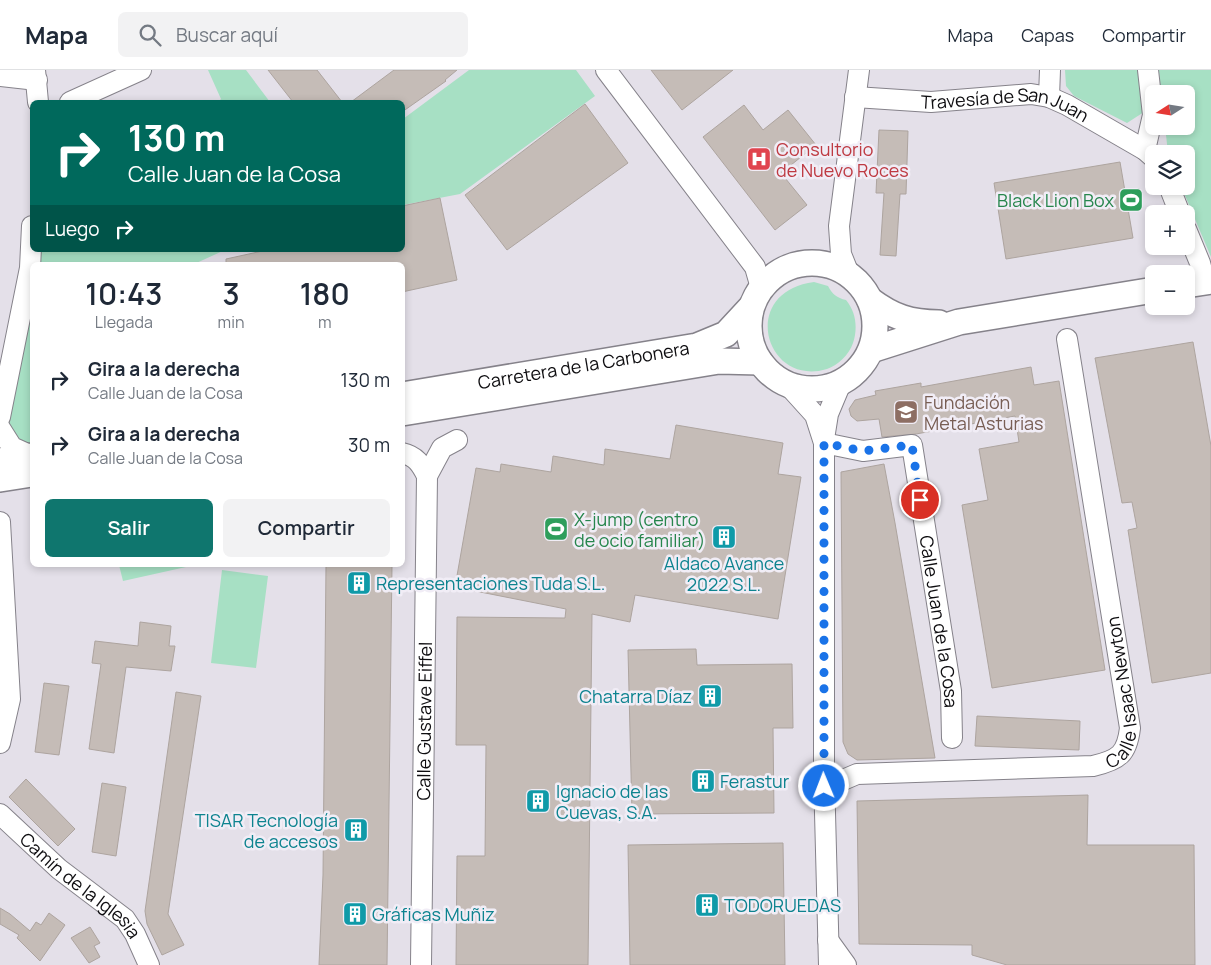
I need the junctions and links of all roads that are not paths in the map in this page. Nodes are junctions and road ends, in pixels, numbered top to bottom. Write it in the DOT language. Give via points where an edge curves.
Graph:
graph roads {
  1 [pos="141,70"];
  2 [pos="606,70"];
  3 [pos="858,70"];
  4 [pos="1050,70"];
  5 [pos="1148,70"];
  6 [pos="36,75"];
  7 [pos="0,76"];
  8 [pos="855,97"];
  9 [pos="1049,97"];
  10 [pos="76,99"];
  11 [pos="38,100"];
  12 [pos="1150,145"];
  13 [pos="1145,152"];
  14 [pos="1195,251"];
  15 [pos="30,268"];
  16 [pos="849,274"];
  17 [pos="1201,283"];
  18 [pos="1145,291"];
  19 [pos="756,297"];
  20 [pos="870,300"];
  21 [pos="959,322"];
  22 [pos="1067,339"];
  23 [pos="871,350"];
  24 [pos="760,362"];
  25 [pos="841,383"];
  26 [pos="787,384"];
  27 [pos="405,395"];
  28 [pos="405,413"];
  29 [pos="0,417"];
  30 [pos="0,428"];
  31 [pos="457,440"];
  32 [pos="824,443"];
  33 [pos="405,453"];
  34 [pos="30,455"];
  35 [pos="30,456"];
  36 [pos="0,461"];
  37 [pos="30,474"];
  38 [pos="427,476"];
  39 [pos="0,479"];
  40 [pos="0,522"];
  41 [pos="952,738"];
  42 [pos="0,743"];
  43 [pos="824,750"];
  44 [pos="857,774"];
  45 [pos="824,796"];
  46 [pos="0,814"];
  47 [pos="828,940"];
  48 [pos="149,965"];
  49 [pos="422,965"];
  50 [pos="829,965"];
  51 [pos="846,965"];
  1 -- 10 [label="street"];
  2 -- 19 [label="street" via="755,267"];
  3 -- 8 [label="street"];
  4 -- 9 [label="street"];
  5 -- 12 [label="street" via="1152,115"];
  6 -- 7 [label="street"];
  6 -- 11 [label="street"];
  8 -- 9 [label="street, Travesía de San Juan" via="930,102 1015,94"];
  8 -- 16 [label="street" via="838,226 840,247"];
  9 -- 13 [label="street, Travesía de San Juan"];
  14 -- 17 [label="street" via="1200,263"];
  15 -- 29 [label="street"];
  16 -- 19 [label="street" via="827,264 802,263 779,271"];
  16 -- 20 [label="street" via="862,286"];
  18 -- 21 [label="street"];
  19 -- 24 [label="street" via="748,326 751,345"];
  19 -- 27 [label="street, Carretera de la Carbonera" via="726,334 697,346"];
  20 -- 21 [label="street" via="886,312 911,322"];
  20 -- 23 [label="street" via="876,325"];
  21 -- 23 [label="street"];
  22 -- 44 [label="street, Calle Isaac Newton" via="1130,728 1128,746 1112,762 1093,766"];
  23 -- 25 [label="street" via="856,373"];
  24 -- 26 [label="street"];
  24 -- 28 [label="street, Carretera de la Carbonera" via="719,362"];
  25 -- 26 [label="street" via="822,389 802,389"];
  25 -- 32 [label="street" via="828,414"];
  26 -- 32 [label="street" via="814,415"];
  30 -- 34 [label="street" via="12,447"];
  31 -- 38 [label="street, Calle Gustave Eiffel" via="442,448"];
  32 -- 41 [label="street, Calle Juan de la Cosa" via="863,451 912,445 951,691"];
  32 -- 43 [label="street"];
  33 -- 38 [label="street" via="421,463"];
  35 -- 36 [label="street"];
  37 -- 39 [label="street"];
  38 -- 49 [label="street, Calle Gustave Eiffel"];
  40 -- 42 [label="street" via="10,699"];
  43 -- 44 [label="street, Calle Isaac Newton" via="834,762"];
  43 -- 45 [label="street"];
  44 -- 45 [label="street, Calle Isaac Newton" via="843,780"];
  45 -- 47 [label="street"];
  46 -- 48 [label="street, Camín de la Iglesia" via="59,869 125,919"];
  47 -- 50 [label="street"];
  47 -- 51 [label="street"];
}
